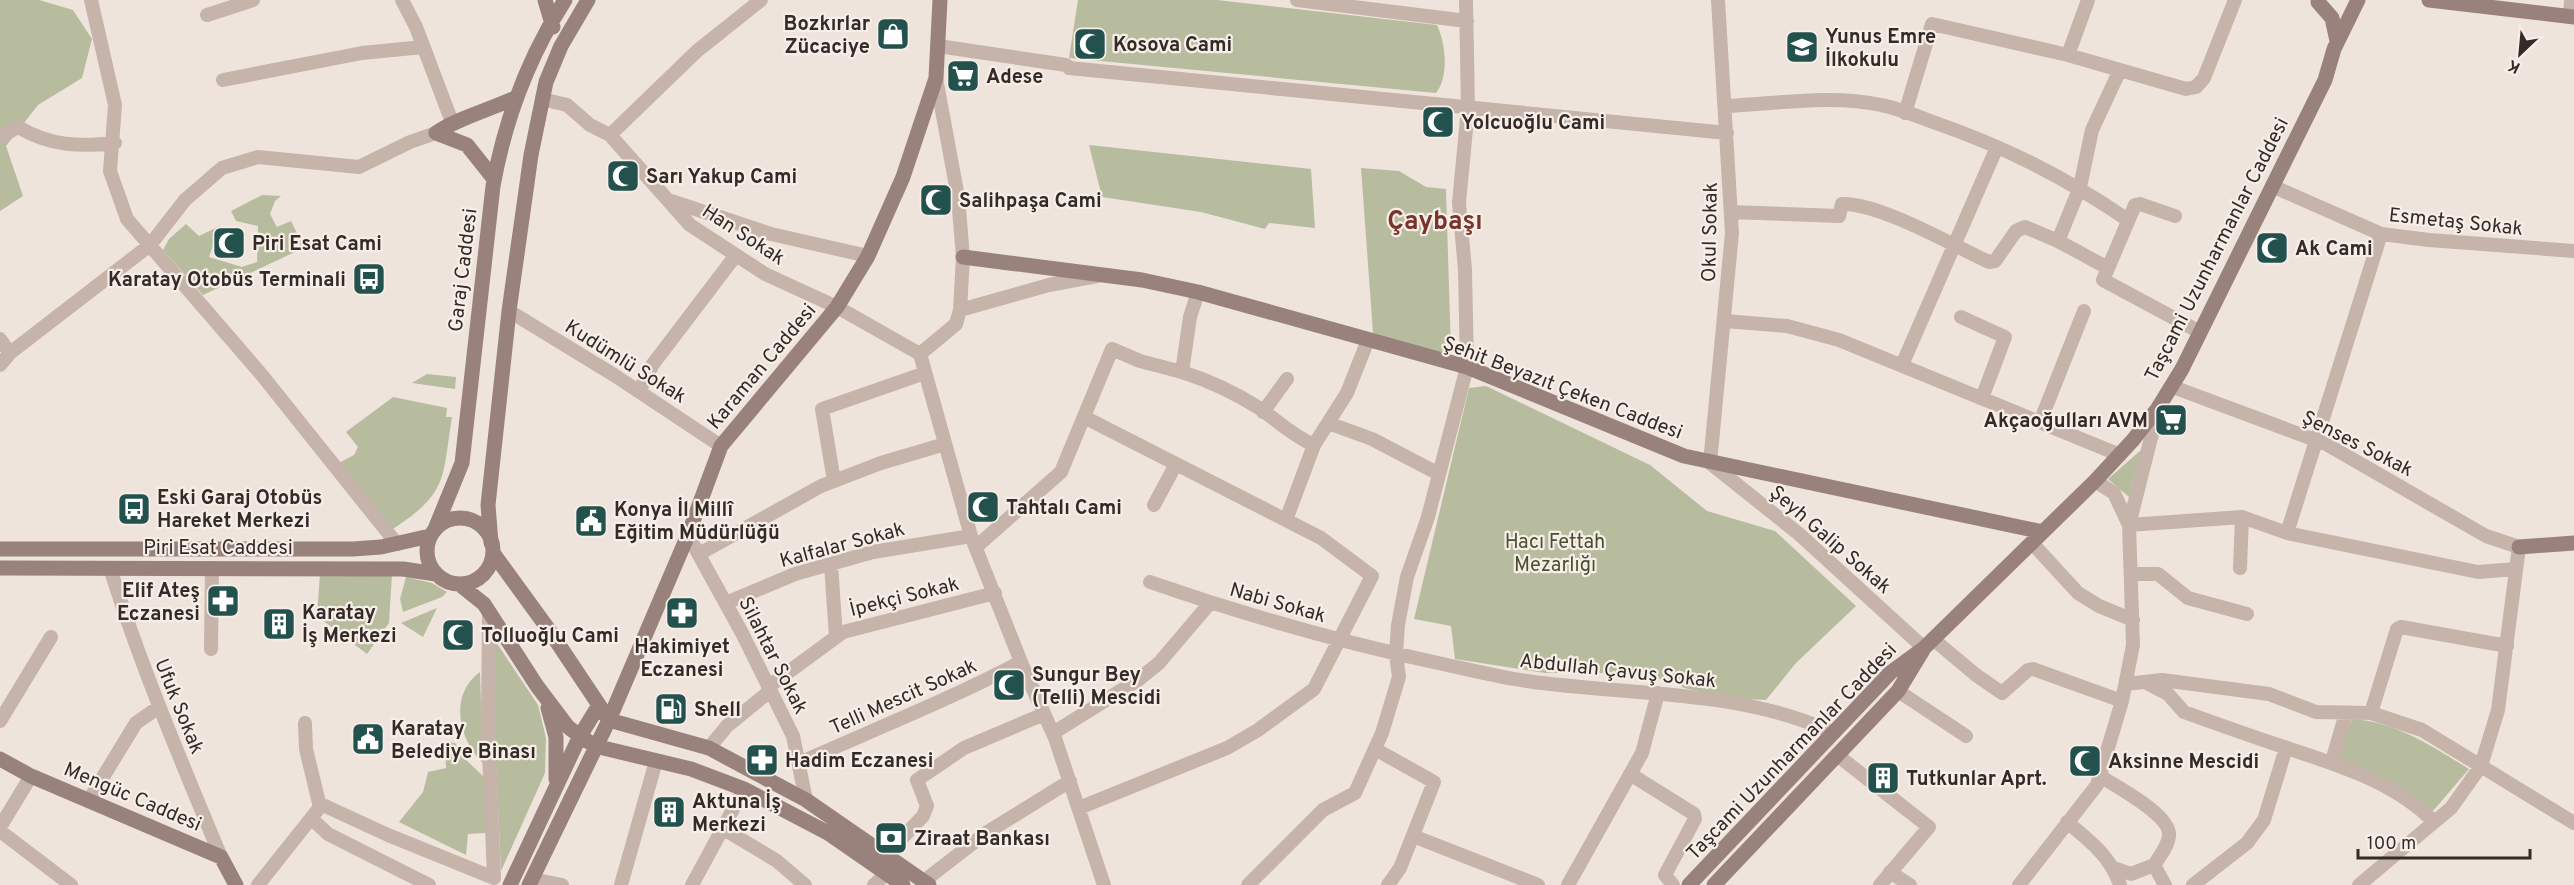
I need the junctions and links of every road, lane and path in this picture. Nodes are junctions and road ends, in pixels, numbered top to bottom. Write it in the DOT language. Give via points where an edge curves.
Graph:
graph roads {
  1 [pos="91,0"];
  2 [pos="253,0"];
  3 [pos="402,0"];
  4 [pos="538,0"];
  5 [pos="545,0"];
  6 [pos="565,0"];
  7 [pos="588,0"];
  8 [pos="761,0"];
  9 [pos="940,0"];
  10 [pos="1297,0"];
  11 [pos="1466,0"];
  12 [pos="1718,0"];
  13 [pos="2088,0"];
  14 [pos="2235,0"];
  15 [pos="2429,0"];
  16 [pos="2462,0"];
  17 [pos="2571,0"];
  18 [pos="2315,1"];
  19 [pos="2360,2"];
  20 [pos="2487,3"];
  21 [pos="207,15"];
  22 [pos="2572,17"];
  23 [pos="550,19"];
  24 [pos="1467,21"];
  25 [pos="2337,41"];
  26 [pos="423,46"];
  27 [pos="561,46"];
  28 [pos="938,46"];
  29 [pos="2068,55"];
  30 [pos="2119,72"];
  31 [pos="936,78"];
  32 [pos="223,80"];
  33 [pos="2325,80"];
  34 [pos="514,98"];
  35 [pos="542,99"];
  36 [pos="1725,106"];
  37 [pos="1468,108"];
  38 [pos="1905,113"];
  39 [pos="452,122"];
  40 [pos="436,133"];
  41 [pos="1727,133"];
  42 [pos="610,135"];
  43 [pos="0,137"];
  44 [pos="115,143"];
  45 [pos="1997,147"];
  46 [pos="494,179"];
  47 [pos="2272,186"];
  48 [pos="2080,187"];
  49 [pos="670,200"];
  50 [pos="1731,212"];
  51 [pos="2175,216"];
  52 [pos="2128,220"];
  53 [pos="2381,234"];
  54 [pos="2058,241"];
  55 [pos="150,244"];
  56 [pos="1952,245"];
  57 [pos="2574,251"];
  58 [pos="736,255"];
  59 [pos="868,256"];
  60 [pos="963,257"];
  61 [pos="2108,268"];
  62 [pos="1104,275"];
  63 [pos="1198,292"];
  64 [pos="837,307"];
  65 [pos="960,310"];
  66 [pos="508,311"];
  67 [pos="2084,311"];
  68 [pos="1961,317"];
  69 [pos="1725,321"];
  70 [pos="2200,332"];
  71 [pos="0,339"];
  72 [pos="1368,340"];
  73 [pos="10,353"];
  74 [pos="920,354"];
  75 [pos="0,365"];
  76 [pos="1902,365"];
  77 [pos="1467,368"];
  78 [pos="1182,372"];
  79 [pos="925,373"];
  80 [pos="1287,379"];
  81 [pos="2173,387"];
  82 [pos="639,391"];
  83 [pos="1982,398"];
  84 [pos="2158,408"];
  85 [pos="1263,412"];
  86 [pos="1084,417"];
  87 [pos="2040,422"];
  88 [pos="1328,423"];
  89 [pos="2315,439"];
  90 [pos="945,444"];
  91 [pos="1314,445"];
  92 [pos="722,446"];
  93 [pos="2120,455"];
  94 [pos="1710,463"];
  95 [pos="1176,464"];
  96 [pos="1439,474"];
  97 [pos="834,481"];
  98 [pos="2095,481"];
  99 [pos="1154,505"];
  100 [pos="2242,517"];
  101 [pos="1286,520"];
  102 [pos="2129,525"];
  103 [pos="433,533"];
  104 [pos="2287,533"];
  105 [pos="688,535"];
  106 [pos="2038,537"];
  107 [pos="974,541"];
  108 [pos="2574,543"];
  109 [pos="397,544"];
  110 [pos="2519,547"];
  111 [pos="492,548"];
  112 [pos="0,549"];
  113 [pos="699,554"];
  114 [pos="831,564"];
  115 [pos="0,568"];
  116 [pos="110,568"];
  117 [pos="212,568"];
  118 [pos="2240,568"];
  119 [pos="2516,569"];
  120 [pos="436,574"];
  121 [pos="2132,574"];
  122 [pos="1150,582"];
  123 [pos="459,584"];
  124 [pos="995,594"];
  125 [pos="726,603"];
  126 [pos="1210,603"];
  127 [pos="489,612"];
  128 [pos="2247,614"];
  129 [pos="2133,620"];
  130 [pos="51,637"];
  131 [pos="836,637"];
  132 [pos="1338,639"];
  133 [pos="1929,643"];
  134 [pos="2507,646"];
  135 [pos="211,649"];
  136 [pos="1396,654"];
  137 [pos="1021,662"];
  138 [pos="2147,683"];
  139 [pos="2126,684"];
  140 [pos="769,689"];
  141 [pos="1898,691"];
  142 [pos="1658,693"];
  143 [pos="544,696"];
  144 [pos="2122,700"];
  145 [pos="599,705"];
  146 [pos="159,707"];
  147 [pos="2346,713"];
  148 [pos="2371,713"];
  149 [pos="1044,714"];
  150 [pos="609,720"];
  151 [pos="0,721"];
  152 [pos="305,723"];
  153 [pos="1053,733"];
  154 [pos="1834,733"];
  155 [pos="580,736"];
  156 [pos="1966,736"];
  157 [pos="595,746"];
  158 [pos="709,748"];
  159 [pos="1375,748"];
  160 [pos="2286,748"];
  161 [pos="1837,755"];
  162 [pos="0,759"];
  163 [pos="656,760"];
  164 [pos="2332,761"];
  165 [pos="799,763"];
  166 [pos="2481,766"];
  167 [pos="1630,774"];
  168 [pos="31,776"];
  169 [pos="2100,776"];
  170 [pos="1070,781"];
  171 [pos="556,788"];
  172 [pos="744,789"];
  173 [pos="89,800"];
  174 [pos="806,800"];
  175 [pos="320,807"];
  176 [pos="1080,808"];
  177 [pos="311,818"];
  178 [pos="2067,822"];
  179 [pos="2434,822"];
  180 [pos="2574,822"];
  181 [pos="722,828"];
  182 [pos="0,829"];
  183 [pos="1413,836"];
  184 [pos="887,854"];
  185 [pos="221,857"];
  186 [pos="2154,865"];
  187 [pos="2114,868"];
  188 [pos="1890,872"];
  189 [pos="887,873"];
  190 [pos="413,880"];
  191 [pos="531,882"];
  192 [pos="927,883"];
  193 [pos="1394,883"];
  194 [pos="71,885"];
  195 [pos="236,885"];
  196 [pos="258,885"];
  197 [pos="429,885"];
  198 [pos="510,885"];
  199 [pos="562,885"];
  200 [pos="621,885"];
  201 [pos="692,885"];
  202 [pos="805,885"];
  203 [pos="874,885"];
  204 [pos="903,885"];
  205 [pos="1104,885"];
  206 [pos="1248,885"];
  207 [pos="1538,885"];
  208 [pos="1568,885"];
  209 [pos="1673,885"];
  210 [pos="1689,885"];
  211 [pos="1714,885"];
  212 [pos="1880,885"];
  213 [pos="1910,885"];
  214 [pos="2019,885"];
  215 [pos="2120,885"];
  216 [pos="2165,885"];
  217 [pos="2193,885"];
  218 [pos="2359,885"];
  1 -- 44 [label="street" via="116,105"];
  2 -- 21 [label="street"];
  3 -- 26 [label="street"];
  4 -- 23 [label="main road"];
  5 -- 23 [label="main road"];
  6 -- 23 [label="main road, Garaj Caddesi"];
  7 -- 27 [label="main road"];
  8 -- 42 [label="street" via="697,51"];
  9 -- 28 [label="main road, Karaman Caddesi"];
  10 -- 24 [label="street"];
  11 -- 24 [label="street"];
  12 -- 36 [label="street, Okul Sokak"];
  13 -- 29 [label="street"];
  14 -- 30 [label="street" via="2204,78 2196,87 2186,89"];
  15 -- 20 [label="main road"];
  16 -- 20 [label="main road"];
  17 -- 22 [label="street"];
  18 -- 19 [label="main road"];
  18 -- 25 [label="main road" via="2332,18"];
  19 -- 25 [label="main road, Taşcami Uzunharmanlar Caddesi"];
  19 -- 33 [label="main road" via="2336,66"];
  20 -- 22 [label="main road"];
  23 -- 27 [label="main road"];
  23 -- 34 [label="main road, Garaj Caddesi"];
  24 -- 37 [label="street"];
  25 -- 33 [label="main road, Taşcami Uzunharmanlar Caddesi"];
  26 -- 32 [label="street" via="362,53"];
  26 -- 39 [label="street"];
  27 -- 35 [label="main road"];
  28 -- 31 [label="main road, Karaman Caddesi"];
  28 -- 37 [label="street" via="1066,64 1069,68"];
  29 -- 30 [label="street"];
  29 -- 38 [label="street" via="1932,24"];
  30 -- 48 [label="street" via="2092,130"];
  31 -- 59 [label="main road, Karaman Caddesi" via="903,177"];
  31 -- 60 [label="street" via="958,197"];
  33 -- 47 [label="main road, Taşcami Uzunharmanlar Caddesi"];
  34 -- 39 [label="main road" via="474,117"];
  34 -- 46 [label="main road, Garaj Caddesi"];
  35 -- 42 [label="street, Han Sokak" via="567,105 590,125"];
  35 -- 66 [label="main road"];
  36 -- 38 [label="street" via="1834,101 1880,104"];
  36 -- 41 [label="street, Okul Sokak"];
  37 -- 41 [label="street"];
  37 -- 77 [label="street" via="1459,203"];
  38 -- 45 [label="street"];
  39 -- 40 [label="main road"];
  40 -- 46 [label="main road" via="467,145"];
  40 -- 55 [label="street" via="359,167 258,157 222,168 186,200"];
  41 -- 50 [label="street, Okul Sokak"];
  42 -- 49 [label="street, Han Sokak"];
  43 -- 44 [label="street" via="18,127 57,144"];
  44 -- 55 [label="street" via="110,171 127,219"];
  45 -- 48 [label="street" via="2031,160"];
  45 -- 56 [label="street"];
  46 -- 103 [label="main road, Garaj Caddesi" via="462,463"];
  47 -- 53 [label="street, Esmetaş Sokak"];
  47 -- 70 [label="main road, Taşcami Uzunharmanlar Caddesi"];
  48 -- 52 [label="street"];
  48 -- 54 [label="street"];
  49 -- 58 [label="street, Han Sokak" via="690,225"];
  49 -- 59 [label="street" via="771,234"];
  50 -- 56 [label="street" via="1839,216 1842,204 1847,204 1877,210"];
  50 -- 69 [label="street, Okul Sokak"];
  51 -- 52 [label="street" via="2140,204 2135,205"];
  52 -- 61 [label="street"];
  53 -- 57 [label="street, Esmetaş Sokak"];
  53 -- 89 [label="street"];
  54 -- 56 [label="street" via="2025,227 2016,231 1995,261 1989,262"];
  54 -- 61 [label="street"];
  55 -- 73 [label="street"];
  55 -- 109 [label="street" via="261,374"];
  56 -- 76 [label="street"];
  58 -- 64 [label="street, Han Sokak" via="765,274"];
  58 -- 82 [label="street" via="653,364"];
  59 -- 64 [label="main road, Karaman Caddesi"];
  60 -- 62 [label="main road, Şehit Beyazıt Çeken Caddesi"];
  60 -- 65 [label="street"];
  61 -- 70 [label="street" via="2103,280"];
  62 -- 63 [label="main road, Şehit Beyazıt Çeken Caddesi"];
  62 -- 65 [label="street" via="1048,285"];
  63 -- 72 [label="main road, Şehit Beyazıt Çeken Caddesi"];
  63 -- 78 [label="street"];
  64 -- 74 [label="street, Han Sokak"];
  64 -- 92 [label="main road, Karaman Caddesi"];
  65 -- 74 [label="street" via="956,324"];
  66 -- 82 [label="street, Kudümlü Sokak"];
  66 -- 111 [label="main road" via="488,505"];
  67 -- 87 [label="street"];
  68 -- 83 [label="street" via="2005,337"];
  69 -- 76 [label="street" via="1787,326 1839,340"];
  69 -- 94 [label="street, Okul Sokak"];
  70 -- 81 [label="main road, Taşcami Uzunharmanlar Caddesi"];
  71 -- 73 [label="street"];
  72 -- 77 [label="main road, Şehit Beyazıt Çeken Caddesi"];
  72 -- 88 [label="street" via="1347,393"];
  73 -- 75 [label="street"];
  74 -- 79 [label="street"];
  76 -- 83 [label="street"];
  77 -- 94 [label="main road, Şehit Beyazıt Çeken Caddesi" via="1668,452"];
  77 -- 96 [label="street"];
  78 -- 85 [label="street" via="1218,384"];
  78 -- 86 [label="street" via="1112,350"];
  79 -- 90 [label="street"];
  79 -- 97 [label="street" via="822,409"];
  80 -- 85 [label="street"];
  81 -- 84 [label="main road, Taşcami Uzunharmanlar Caddesi"];
  81 -- 89 [label="street, Şenses Sokak"];
  82 -- 92 [label="street, Kudümlü Sokak"];
  83 -- 87 [label="street"];
  84 -- 93 [label="main road, Taşcami Uzunharmanlar Caddesi"];
  84 -- 102 [label="street"];
  85 -- 91 [label="street"];
  86 -- 95 [label="street"];
  86 -- 107 [label="street" via="1061,472"];
  87 -- 93 [label="street"];
  88 -- 91 [label="street"];
  88 -- 96 [label="street" via="1372,439"];
  89 -- 104 [label="street"];
  89 -- 110 [label="street, Şenses Sokak" via="2486,536"];
  90 -- 97 [label="street"];
  90 -- 107 [label="street"];
  91 -- 101 [label="street"];
  92 -- 105 [label="main road, Karaman Caddesi"];
  93 -- 98 [label="main road, Taşcami Uzunharmanlar Caddesi"];
  94 -- 106 [label="main road, Şehit Beyazıt Çeken Caddesi"];
  94 -- 133 [label="street, Şeyh Galip Sokak"];
  95 -- 99 [label="street"];
  95 -- 101 [label="street"];
  96 -- 136 [label="street" via="1407,577"];
  97 -- 113 [label="street"];
  98 -- 102 [label="street" via="2114,493"];
  98 -- 106 [label="main road, Taşcami Uzunharmanlar Caddesi"];
  100 -- 102 [label="street"];
  100 -- 104 [label="street"];
  100 -- 118 [label="street"];
  101 -- 132 [label="street" via="1322,538 1372,576"];
  102 -- 121 [label="street"];
  103 -- 109 [label="main road, Piri Esat Caddesi"];
  103 -- 111 [label="main road" via="452,520 472,521 481,526"];
  103 -- 120 [label="main road" via="427,556"];
  104 -- 119 [label="street" via="2478,572"];
  105 -- 113 [label="street, Silahtar Sokak"];
  105 -- 150 [label="main road, Karaman Caddesi"];
  106 -- 129 [label="street" via="2078,593"];
  106 -- 133 [label="main road, Taşcami Uzunharmanlar Caddesi"];
  107 -- 114 [label="street, Kalfalar Sokak" via="873,552"];
  107 -- 124 [label="street"];
  108 -- 110 [label="main road"];
  109 -- 112 [label="main road, Piri Esat Caddesi" via="353,549"];
  110 -- 119 [label="street"];
  111 -- 123 [label="main road" via="486,572 469,583"];
  111 -- 145 [label="main road"];
  113 -- 125 [label="street, Silahtar Sokak"];
  114 -- 125 [label="street, Kalfalar Sokak" via="795,574"];
  114 -- 131 [label="street"];
  115 -- 116 [label="main road, Piri Esat Caddesi"];
  116 -- 117 [label="main road, Piri Esat Caddesi"];
  116 -- 146 [label="street, Ufuk Sokak"];
  117 -- 120 [label="main road, Piri Esat Caddesi" via="403,569"];
  117 -- 135 [label="street"];
  119 -- 134 [label="street"];
  120 -- 123 [label="main road"];
  121 -- 128 [label="street" via="2158,574 2188,598"];
  121 -- 129 [label="street"];
  122 -- 126 [label="street, Nabi Sokak"];
  123 -- 127 [label="main road"];
  124 -- 131 [label="street, İpekçi Sokak"];
  124 -- 137 [label="street"];
  125 -- 140 [label="street, Silahtar Sokak"];
  126 -- 132 [label="street, Nabi Sokak"];
  126 -- 153 [label="street" via="1159,663"];
  127 -- 143 [label="main road"];
  127 -- 175 [label="street" via="488,728 494,878"];
  129 -- 139 [label="street"];
  130 -- 151 [label="street"];
  131 -- 140 [label="street, İpekçi Sokak"];
  132 -- 136 [label="street, Nabi Sokak"];
  132 -- 176 [label="street" via="1314,689 1258,730 1227,748"];
  133 -- 141 [label="main road, Taşcami Uzunharmanlar Caddesi"];
  133 -- 144 [label="street, Şeyh Galip Sokak" via="2002,693 2033,669"];
  133 -- 154 [label="main road, Taşcami Uzunharmanlar Caddesi" via="1890,674"];
  134 -- 148 [label="street" via="2397,629"];
  134 -- 166 [label="street" via="2499,710"];
  136 -- 142 [label="street, Abdullah Çavuş Sokak" via="1526,681"];
  136 -- 159 [label="street" via="1399,677"];
  137 -- 149 [label="street"];
  137 -- 165 [label="street, Telli Mescit Sokak" via="956,696"];
  138 -- 139 [label="street"];
  138 -- 147 [label="street" via="2162,680 2269,694 2316,712"];
  138 -- 160 [label="street" via="2168,694 2184,712"];
  139 -- 144 [label="street"];
  140 -- 158 [label="street, İpekçi Sokak" via="726,726"];
  140 -- 165 [label="street, Silahtar Sokak" via="793,736"];
  141 -- 156 [label="street"];
  141 -- 161 [label="main road, Taşcami Uzunharmanlar Caddesi"];
  142 -- 154 [label="street, Abdullah Çavuş Sokak" via="1741,702 1802,718"];
  142 -- 167 [label="street" via="1642,753"];
  143 -- 155 [label="main road"];
  143 -- 171 [label="main road" via="556,737"];
  144 -- 169 [label="street"];
  145 -- 150 [label="main road"];
  145 -- 155 [label="main road"];
  146 -- 173 [label="street" via="136,723"];
  146 -- 185 [label="street, Ufuk Sokak"];
  147 -- 148 [label="street"];
  147 -- 164 [label="street"];
  148 -- 166 [label="street" via="2422,730"];
  149 -- 153 [label="street"];
  149 -- 184 [label="street" via="964,748 917,780 927,806 923,816"];
  150 -- 157 [label="main road, Karaman Caddesi"];
  150 -- 158 [label="main road"];
  152 -- 175 [label="street" via="306,749"];
  153 -- 170 [label="street"];
  154 -- 210 [label="main road, Taşcami Uzunharmanlar Caddesi"];
  155 -- 157 [label="main road"];
  155 -- 171 [label="main road"];
  157 -- 163 [label="main road"];
  157 -- 191 [label="main road, Karaman Caddesi"];
  158 -- 174 [label="main road"];
  159 -- 183 [label="street" via="1434,782"];
  159 -- 206 [label="street" via="1355,793 1323,810"];
  160 -- 164 [label="street"];
  160 -- 217 [label="street" via="2264,820 2247,843"];
  161 -- 188 [label="street" via="1929,827"];
  161 -- 211 [label="main road, Taşcami Uzunharmanlar Caddesi"];
  162 -- 168 [label="main road, Mengüc Caddesi"];
  163 -- 172 [label="main road"];
  163 -- 200 [label="street"];
  164 -- 179 [label="street" via="2418,805"];
  165 -- 174 [label="street, Silahtar Sokak"];
  166 -- 179 [label="street" via="2451,808"];
  166 -- 180 [label="street"];
  167 -- 208 [label="street"];
  167 -- 209 [label="street" via="1694,814 1695,819 1665,875"];
  168 -- 173 [label="main road, Mengüc Caddesi"];
  168 -- 182 [label="street"];
  169 -- 178 [label="street" via="2093,792"];
  169 -- 186 [label="street" via="2152,809 2169,828 2164,849"];
  170 -- 176 [label="street"];
  170 -- 192 [label="street" via="986,833"];
  171 -- 198 [label="main road"];
  172 -- 181 [label="street"];
  172 -- 189 [label="main road" via="828,833"];
  173 -- 185 [label="main road, Mengüc Caddesi"];
  174 -- 184 [label="main road"];
  175 -- 177 [label="street"];
  176 -- 205 [label="street"];
  177 -- 190 [label="street" via="328,834"];
  177 -- 196 [label="street"];
  178 -- 187 [label="street"];
  178 -- 214 [label="street"];
  179 -- 218 [label="street"];
  181 -- 201 [label="street"];
  181 -- 202 [label="street" via="777,861"];
  182 -- 194 [label="street"];
  183 -- 193 [label="street"];
  183 -- 207 [label="street"];
  184 -- 192 [label="main road"];
  185 -- 195 [label="main road"];
  186 -- 187 [label="street" via="2131,874"];
  186 -- 216 [label="street"];
  187 -- 215 [label="street"];
  188 -- 212 [label="street"];
  188 -- 213 [label="street"];
  189 -- 203 [label="street"];
  189 -- 204 [label="main road"];
  190 -- 197 [label="street"];
  191 -- 199 [label="street"];
}
